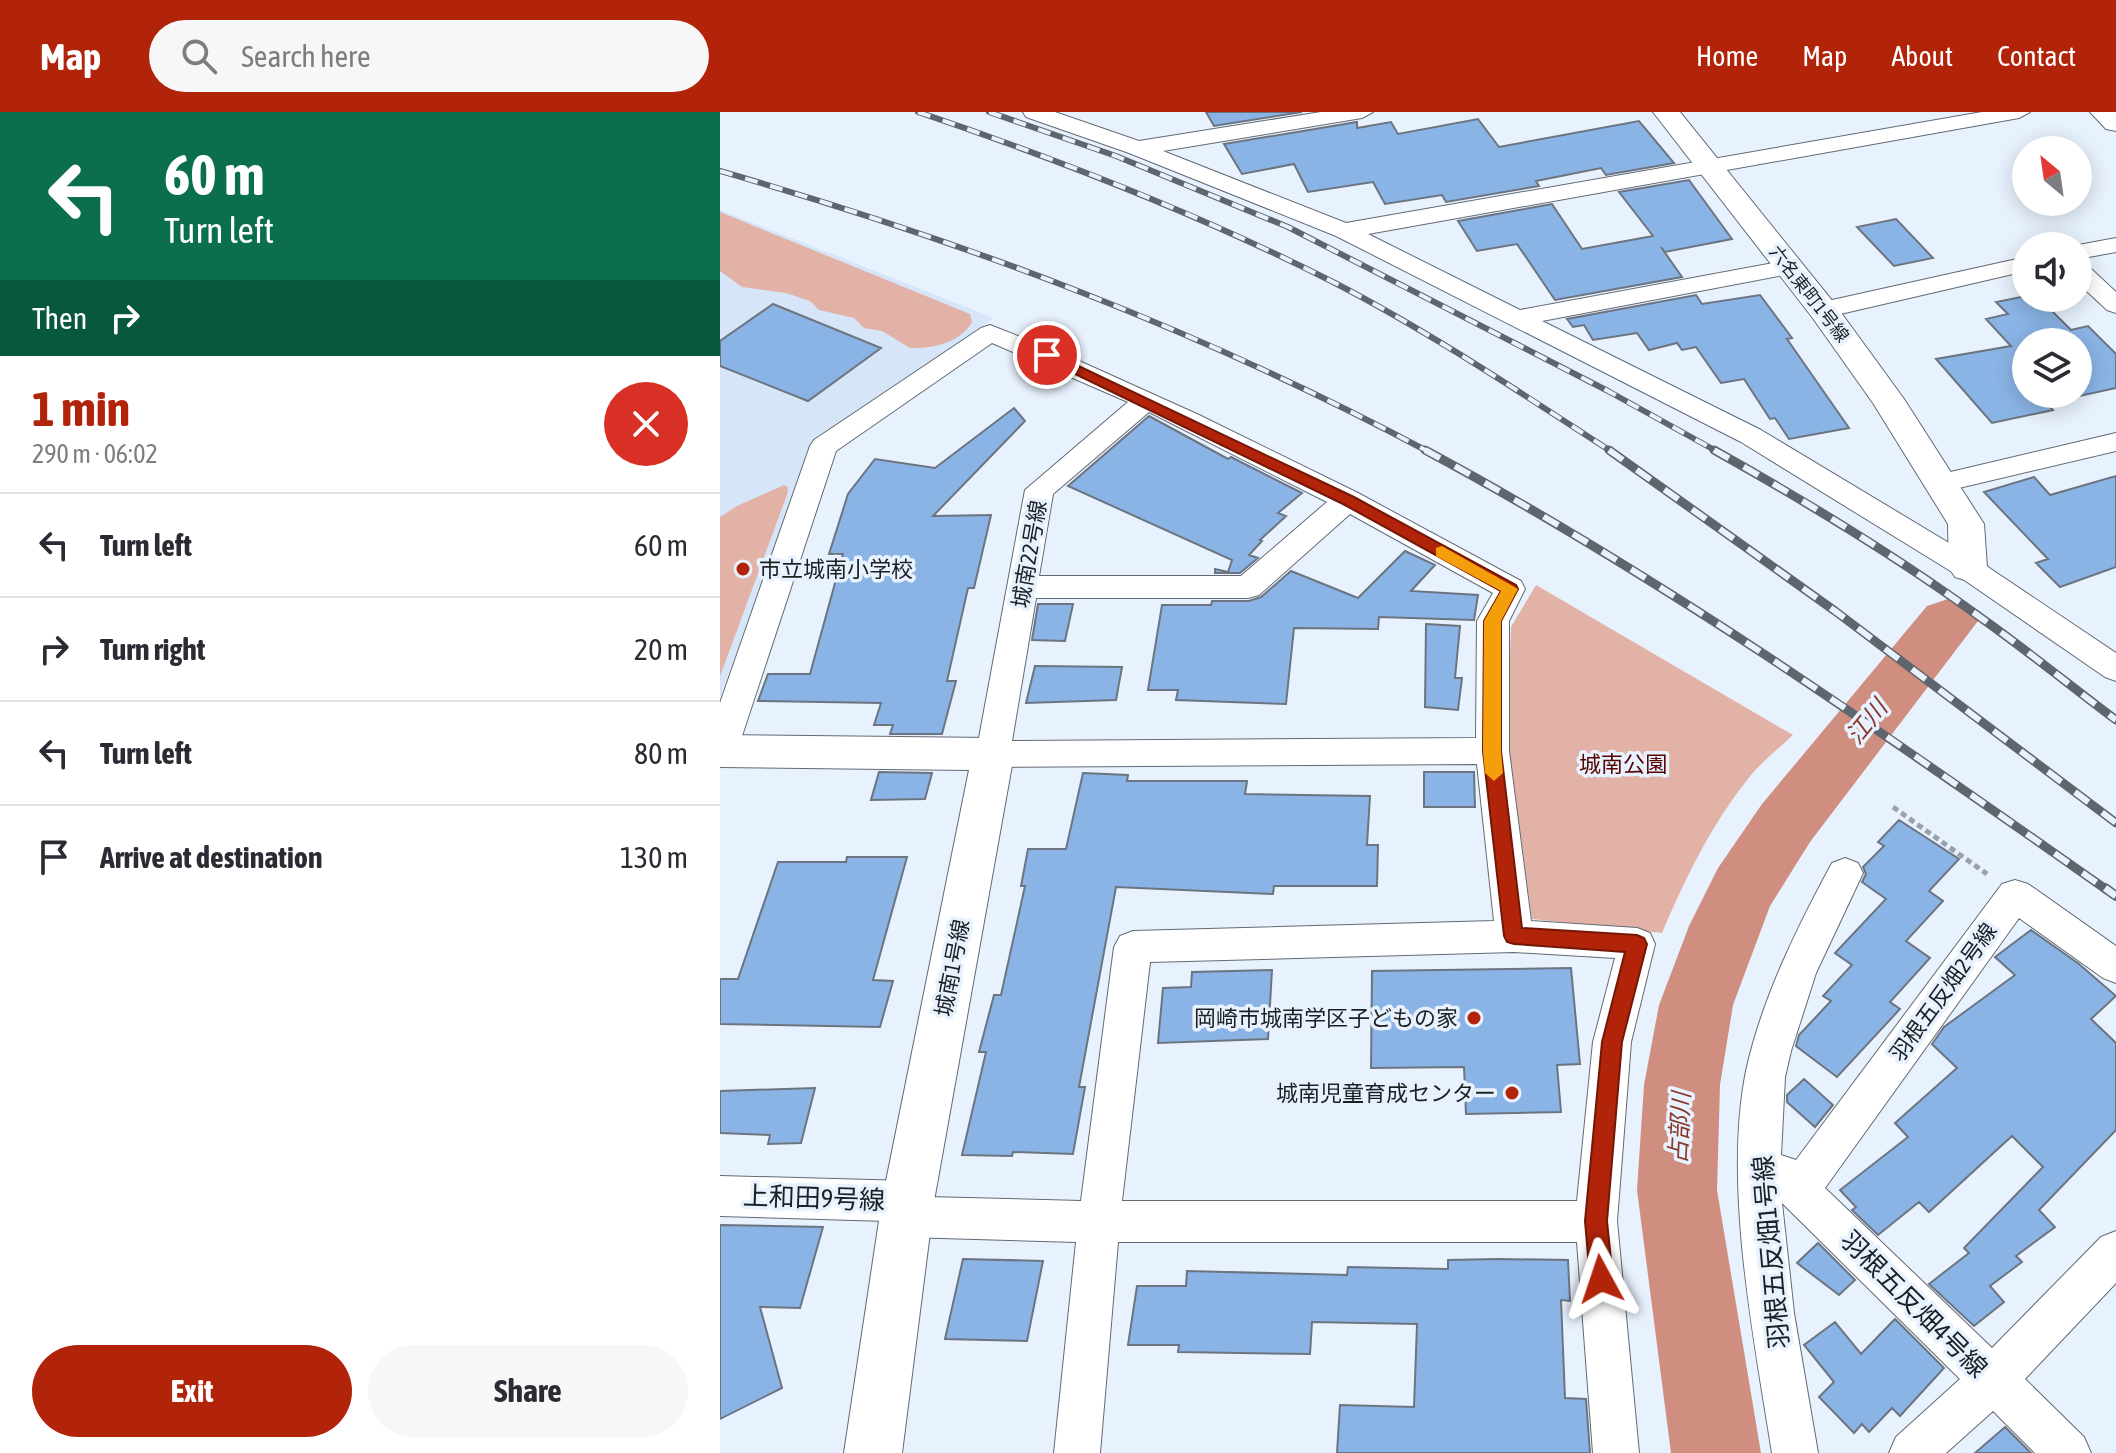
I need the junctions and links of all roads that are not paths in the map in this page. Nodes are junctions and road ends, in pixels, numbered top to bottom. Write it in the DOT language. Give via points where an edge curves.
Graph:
graph roads {
  1 [pos="1034,112"];
  2 [pos="1362,112"];
  3 [pos="1666,112"];
  4 [pos="2019,112"];
  5 [pos="2103,112"];
  6 [pos="2116,123"];
  7 [pos="1137,148"];
  8 [pos="1711,168"];
  9 [pos="1344,231"];
  10 [pos="2116,245"];
  11 [pos="2092,249"];
  12 [pos="1789,267"];
  13 [pos="2012,267"];
  14 [pos="2092,283"];
  15 [pos="2116,305"];
  16 [pos="1823,310"];
  17 [pos="1516,318"];
  18 [pos="1146,401"];
  19 [pos="2116,442"];
  20 [pos="1942,483"];
  21 [pos="1348,500"];
  22 [pos="1968,568"];
  23 [pos="1023,587"];
  24 [pos="2109,657"];
  25 [pos="720,751"];
  26 [pos="1492,751"];
  27 [pos="993,754"];
  28 [pos="1845,873"];
  29 [pos="1514,936"];
  30 [pos="2116,967"];
  31 [pos="1761,1155"];
  32 [pos="1799,1190"];
  33 [pos="720,1196"];
  34 [pos="907,1209"];
  35 [pos="1596,1221"];
  36 [pos="1099,1222"];
  37 [pos="2116,1252"];
  38 [pos="1992,1381"];
  39 [pos="873,1453"];
  40 [pos="1077,1453"];
  41 [pos="1616,1453"];
  42 [pos="1795,1453"];
  43 [pos="1912,1453"];
  44 [pos="2068,1453"];
  1 -- 7 [label="street"];
  2 -- 7 [label="street"];
  3 -- 8 [label="street, 六名東町1号線"];
  4 -- 8 [label="street"];
  5 -- 6 [label="street"];
  7 -- 9 [label="street"];
  8 -- 9 [label="street"];
  8 -- 12 [label="street, 六名東町1号線"];
  9 -- 17 [label="street"];
  10 -- 11 [label="street"];
  12 -- 16 [label="street, 六名東町1号線"];
  12 -- 17 [label="street"];
  13 -- 16 [label="street"];
  14 -- 15 [label="street"];
  16 -- 20 [label="street, 六名東町1号線"];
  17 -- 22 [label="street" via="1751,436"];
  18 -- 21 [label="street"];
  18 -- 23 [label="street, 城南22号線" via="1039,490"];
  18 -- 25 [label="street" via="990,333 824,446"];
  19 -- 20 [label="street"];
  20 -- 22 [label="street, 六名東町1号線" via="1966,524"];
  21 -- 23 [label="street" via="1248,587"];
  21 -- 26 [label="street" via="1510,589 1493,621"];
  22 -- 24 [label="street"];
  23 -- 27 [label="street, 城南22号線"];
  25 -- 27 [label="street"];
  26 -- 27 [label="street"];
  26 -- 29 [label="street"];
  27 -- 34 [label="street, 城南1号線"];
  28 -- 31 [label="street, 羽根五反畑1号線" via="1810,937 1786,1000 1765,1075"];
  29 -- 35 [label="street" via="1637,944 1612,1042"];
  29 -- 36 [label="street" via="1133,947"];
  30 -- 32 [label="street, 羽根五反畑2号線" via="2015,895"];
  31 -- 32 [label="street, 羽根五反畑4号線"];
  31 -- 42 [label="street, 羽根五反畑1号線" via="1764,1236"];
  32 -- 38 [label="street, 羽根五反畑4号線"];
  33 -- 34 [label="street, 上和田9号線"];
  34 -- 36 [label="street, 上和田9号線"];
  34 -- 39 [label="street, 城南1号線"];
  35 -- 36 [label="street, 上和田9号線"];
  35 -- 41 [label="street"];
  36 -- 40 [label="street"];
  37 -- 38 [label="street"];
  38 -- 43 [label="street"];
  38 -- 44 [label="street, 羽根五反畑4号線"];
}
